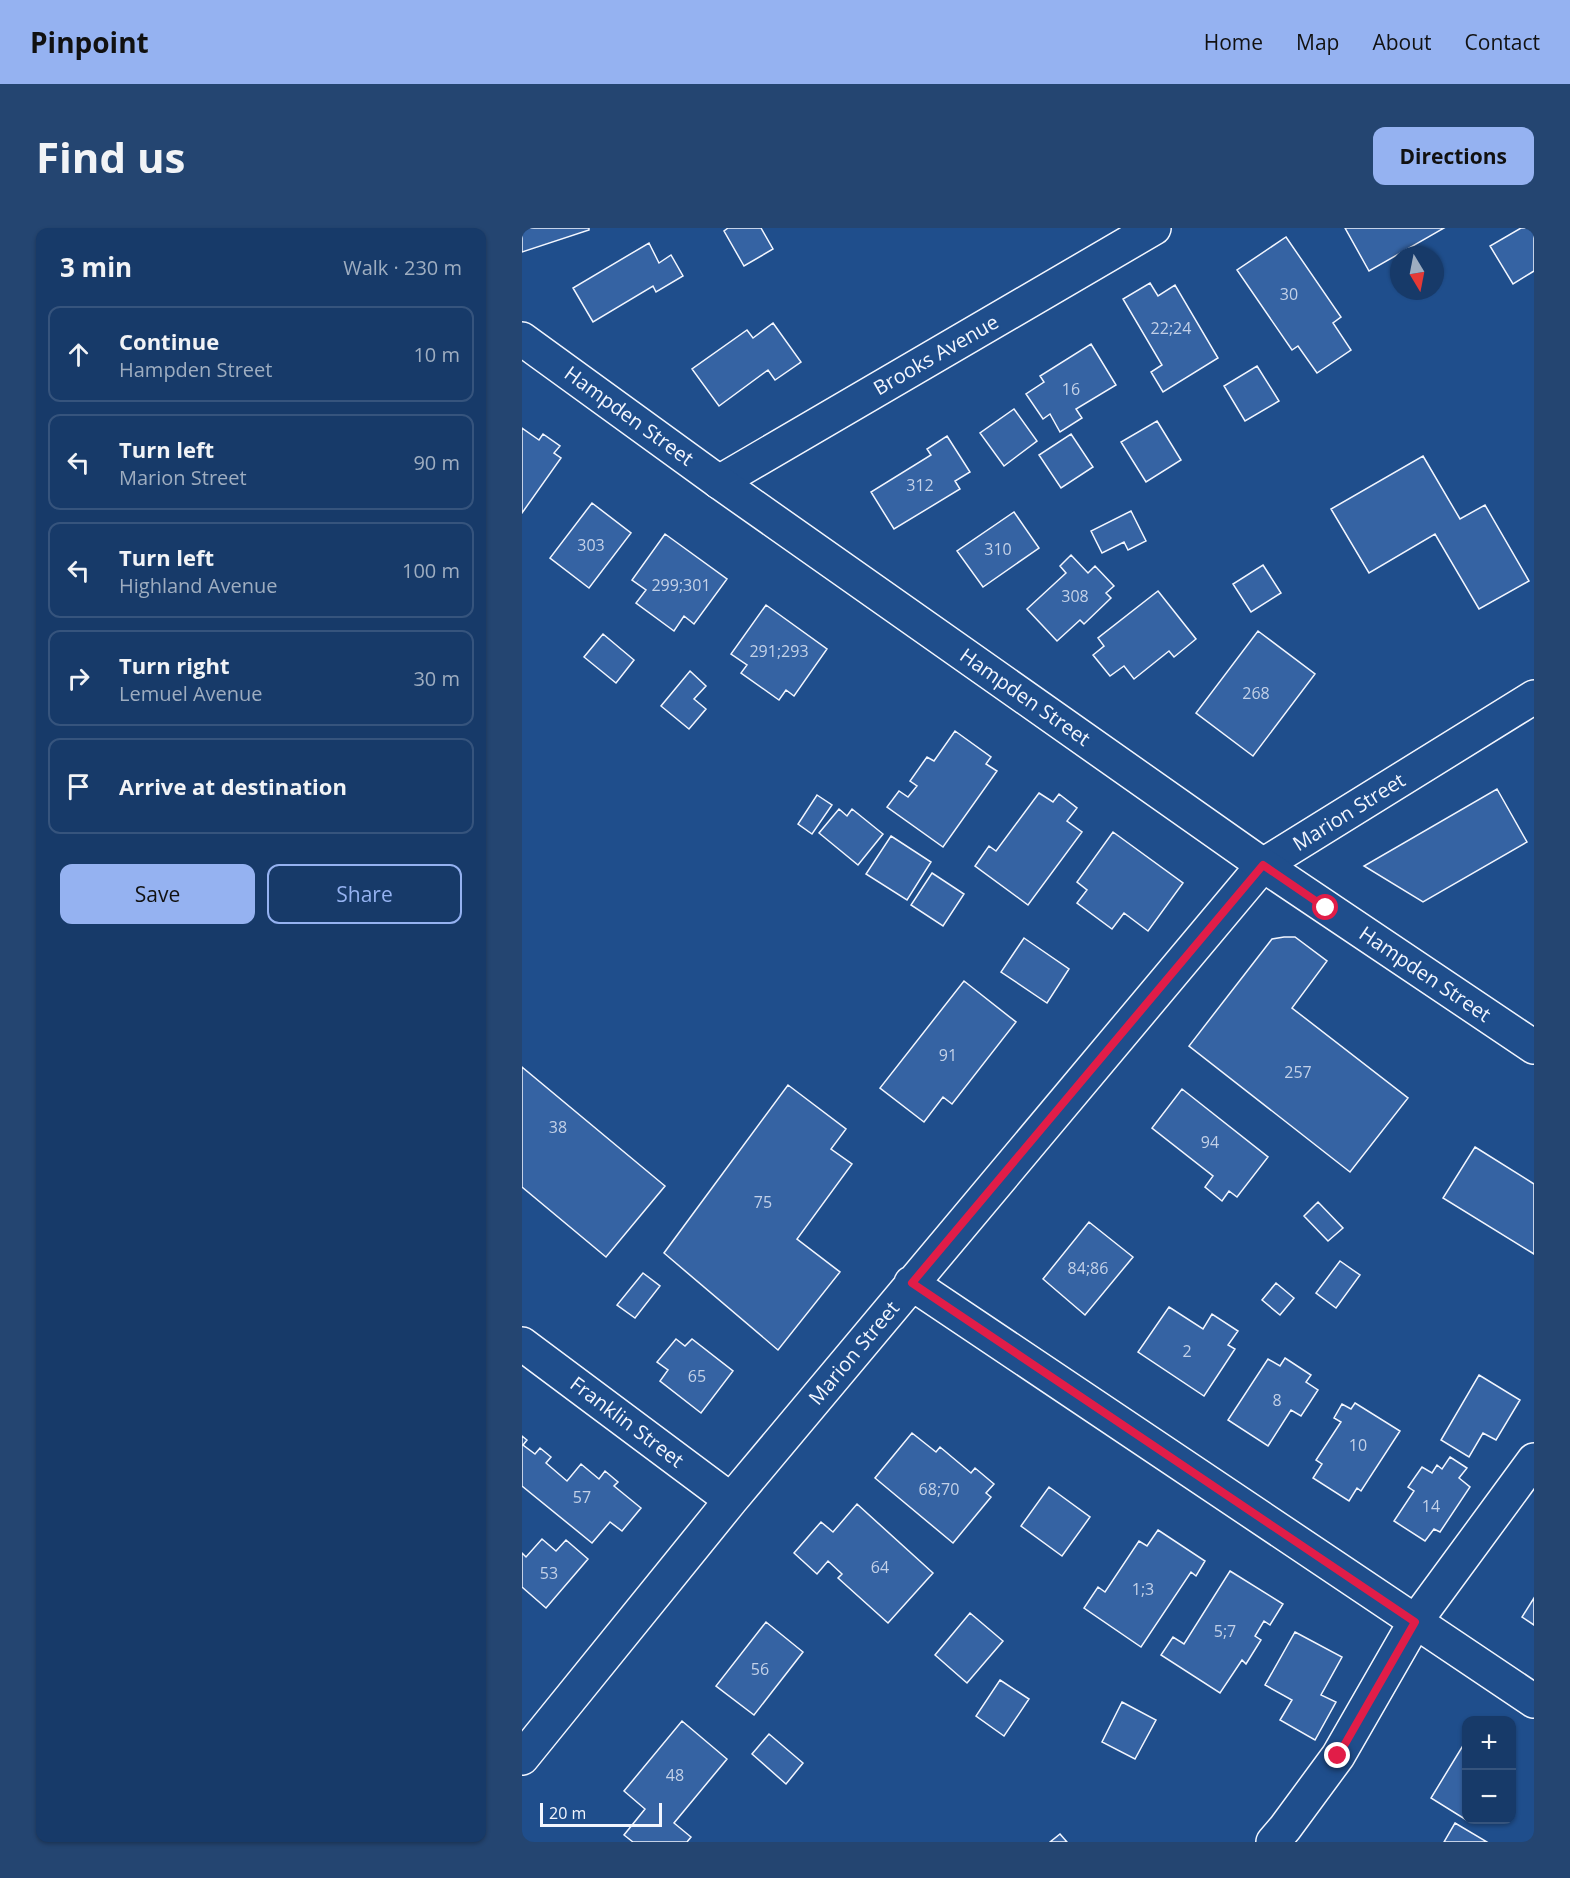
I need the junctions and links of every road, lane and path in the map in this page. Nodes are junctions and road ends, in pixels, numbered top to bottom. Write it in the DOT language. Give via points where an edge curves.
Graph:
graph roads {
  1 [pos="1154,228"];
  2 [pos="522,339"];
  3 [pos="719,482"];
  4 [pos="1534,697"];
  5 [pos="1263,865"];
  6 [pos="1534,1047"];
  7 [pos="912,1283"];
  8 [pos="522,1344"];
  9 [pos="1534,1460"];
  10 [pos="731,1500"];
  11 [pos="1415,1622"];
  12 [pos="1534,1701"];
  13 [pos="522,1758"];
  14 [pos="1273,1842"];
  1 -- 3 [label="street, Brooks Avenue"];
  2 -- 3 [label="street, Hampden Street"];
  3 -- 5 [label="street, Hampden Street"];
  4 -- 5 [label="street, Marion Street"];
  5 -- 6 [label="street, Hampden Street"];
  5 -- 7 [label="street, Marion Street"];
  7 -- 10 [label="street, Marion Street"];
  7 -- 11 [label="street"];
  8 -- 10 [label="street, Franklin Street"];
  9 -- 11 [label="street"];
  10 -- 13 [label="street, Marion Street"];
  11 -- 12 [label="street"];
  11 -- 14 [label="street" via="1338,1756"];
}
